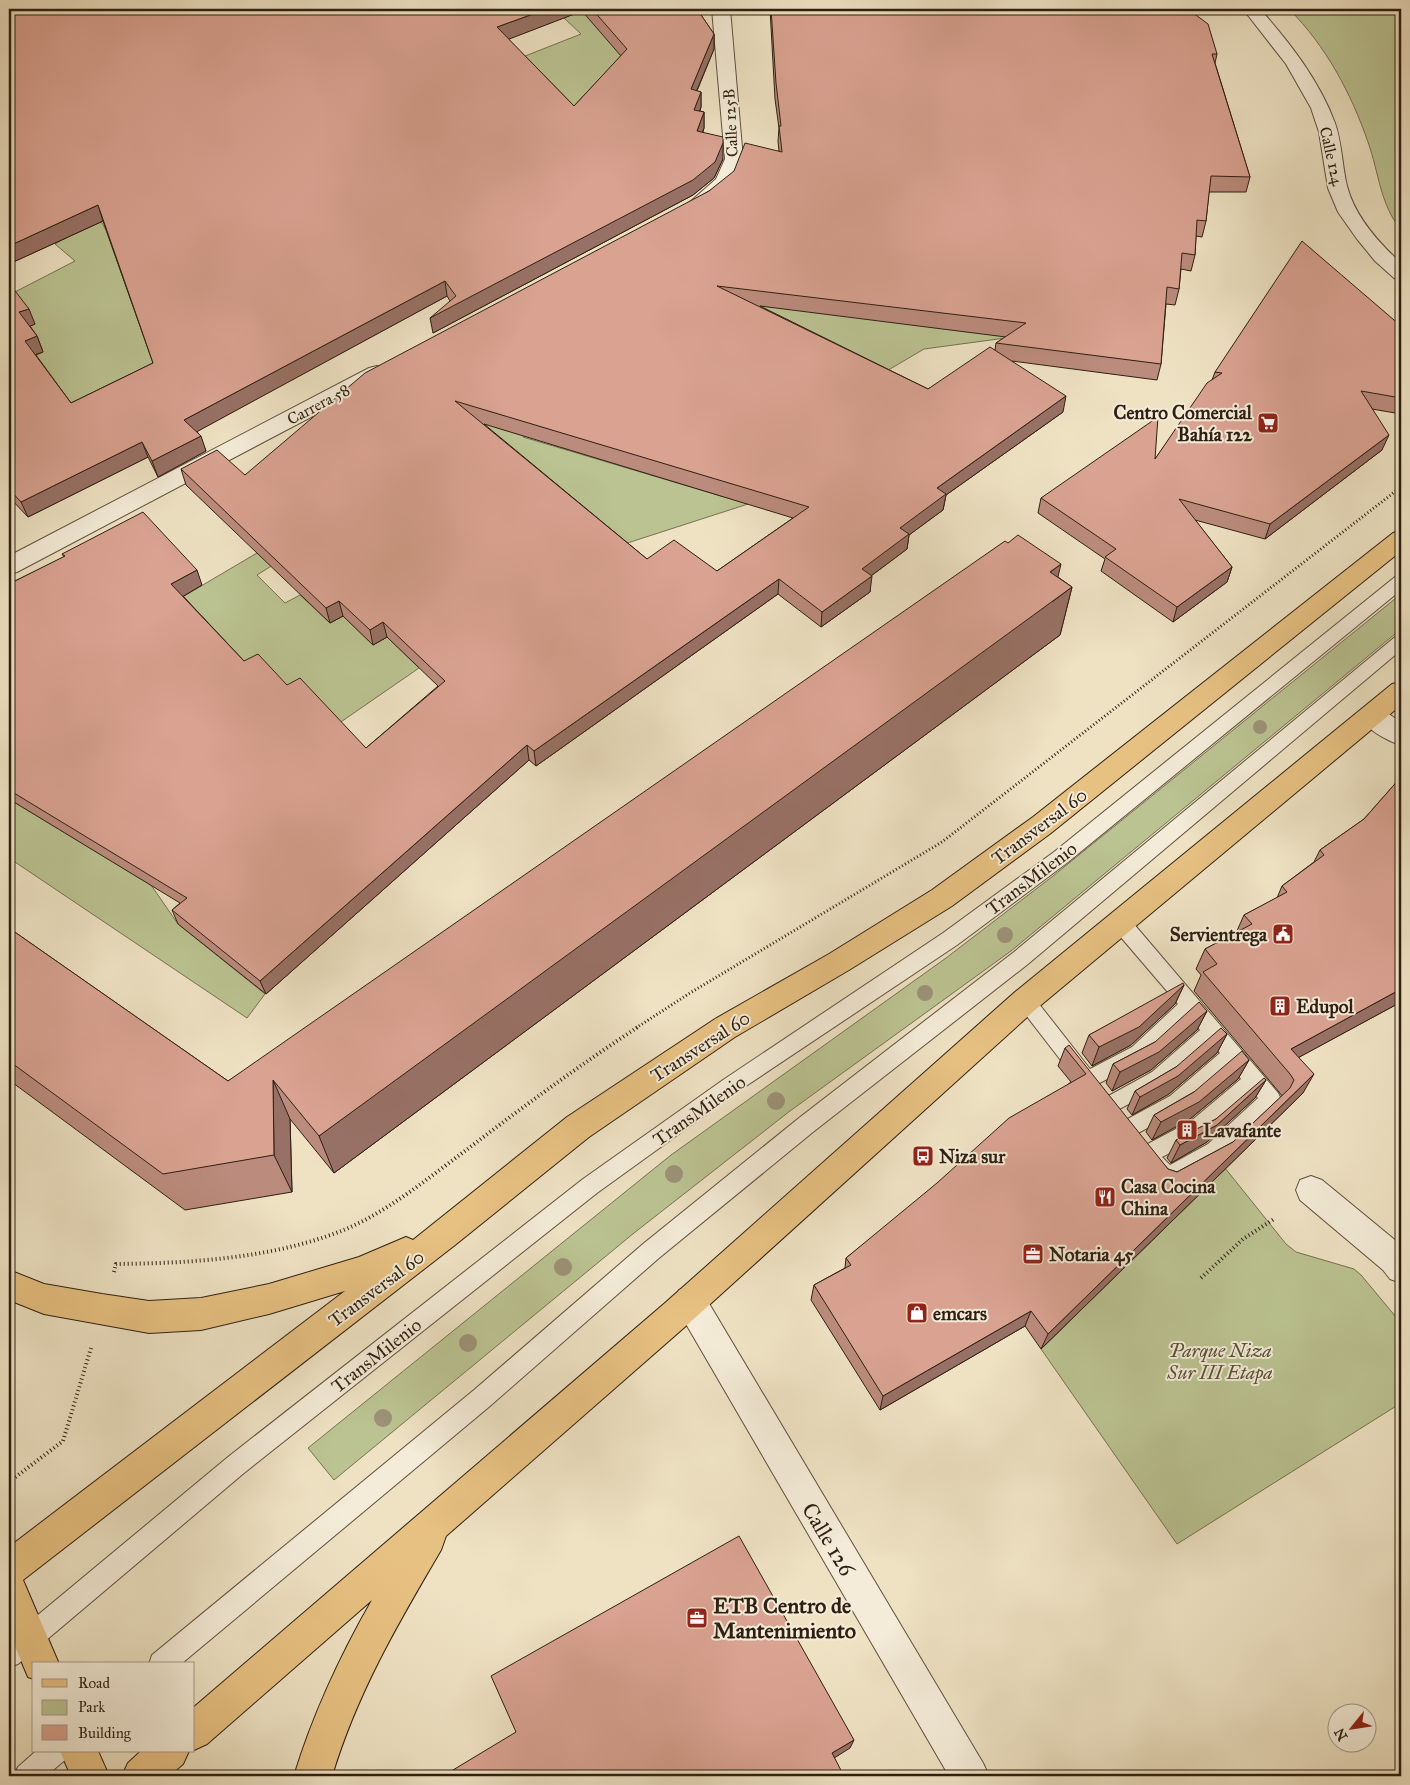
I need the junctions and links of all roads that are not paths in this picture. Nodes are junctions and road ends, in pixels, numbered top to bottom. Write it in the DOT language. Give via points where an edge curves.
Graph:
graph roads {
  1 [pos="721,9"];
  2 [pos="1251,9"];
  3 [pos="688,210"];
  4 [pos="1401,274"];
  5 [pos="394,364"];
  6 [pos="1401,539"];
  7 [pos="11,562"];
  8 [pos="1401,581"];
  9 [pos="1401,641"];
  10 [pos="1401,691"];
  11 [pos="1372,716"];
  12 [pos="1401,734"];
  13 [pos="1120,922"];
  14 [pos="1025,1001"];
  15 [pos="1191,1005"];
  16 [pos="1213,1030"];
  17 [pos="1233,1054"];
  18 [pos="1088,1080"];
  19 [pos="1255,1080"];
  20 [pos="1110,1106"];
  21 [pos="1129,1129"];
  22 [pos="1149,1154"];
  23 [pos="1311,1190"];
  24 [pos="444,1235"];
  25 [pos="1401,1268"];
  26 [pos="9,1285"];
  27 [pos="690,1301"];
  28 [pos="443,1515"];
  29 [pos="9,1569"];
  30 [pos="9,1590"];
  31 [pos="27,1652"];
  32 [pos="163,1662"];
  33 [pos="195,1730"];
  34 [pos="55,1752"];
  35 [pos="79,1752"];
  36 [pos="169,1752"];
  37 [pos="26,1776"];
  38 [pos="90,1776"];
  39 [pos="141,1776"];
  40 [pos="313,1776"];
  41 [pos="970,1776"];
  1 -- 3 [label="street, Calle 125B" via="734,159 725,182"];
  2 -- 4 [label="street, Calle 124" via="1274,34 1310,91 1326,124 1338,190 1347,208 1384,259"];
  5 -- 7 [label="street, Carrera 58"];
  6 -- 24 [label="main road, Transversal 60" via="1042,825 942,898 725,1028 578,1127"];
  8 -- 31 [label="lane, TransMilenio" via="1061,857 950,939 730,1086 590,1186 236,1466"];
  9 -- 32 [label="lane" via="1021,958 806,1125 651,1251 482,1398"];
  10 -- 11 [label="main road"];
  11 -- 12 [label="street"];
  11 -- 13 [label="main road"];
  13 -- 14 [label="main road"];
  13 -- 15 [label="lane"];
  14 -- 18 [label="lane"];
  14 -- 27 [label="main road"];
  15 -- 16 [label="lane"];
  15 -- 18 [label="lane" via="1139,1052"];
  16 -- 17 [label="lane"];
  16 -- 20 [label="lane" via="1160,1078"];
  17 -- 19 [label="lane"];
  17 -- 21 [label="lane" via="1177,1102"];
  18 -- 20 [label="lane"];
  19 -- 22 [label="lane" via="1198,1128"];
  19 -- 22 [label="lane" via="1271,1098 1215,1151 1167,1176"];
  20 -- 21 [label="lane"];
  21 -- 22 [label="lane"];
  23 -- 25 [label="street"];
  24 -- 26 [label="main road" via="362,1270 269,1299 201,1314 149,1316 102,1310 44,1299"];
  24 -- 29 [label="main road, Transversal 60"];
  27 -- 28 [label="main road"];
  27 -- 41 [label="street, Calle 126"];
  28 -- 33 [label="main road"];
  28 -- 40 [label="main road" via="376,1626 347,1686"];
  30 -- 31 [label="main road"];
  34 -- 37 [label="lane"];
  35 -- 38 [label="main road"];
  36 -- 39 [label="main road"];
}
